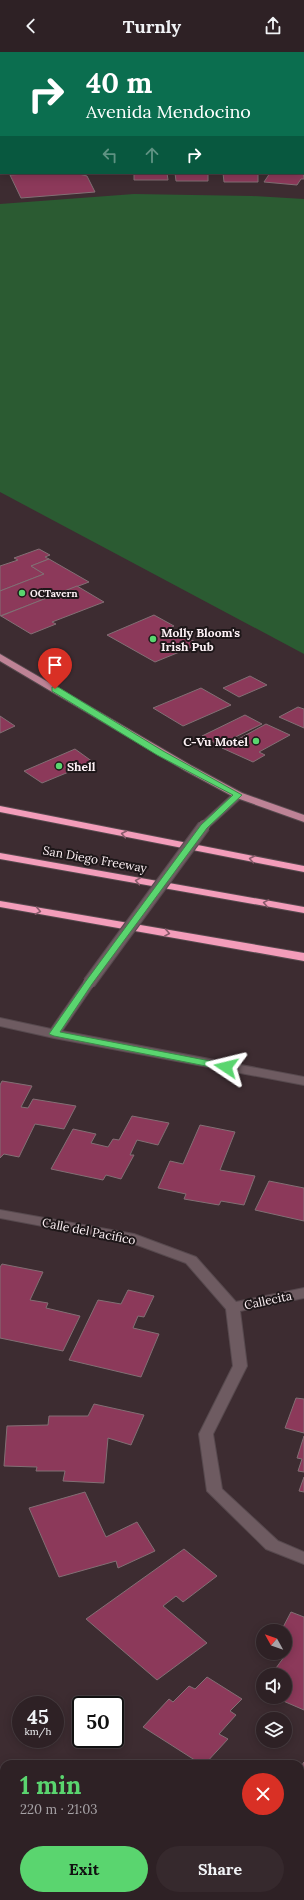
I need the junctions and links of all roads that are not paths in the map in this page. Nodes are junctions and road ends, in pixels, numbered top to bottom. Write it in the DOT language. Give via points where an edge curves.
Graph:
graph roads {
  1 [pos="0,657"];
  2 [pos="238,795"];
  3 [pos="0,809"];
  4 [pos="304,819"];
  5 [pos="0,856"];
  6 [pos="304,869"];
  7 [pos="0,904"];
  8 [pos="304,910"];
  9 [pos="191,937"];
  10 [pos="304,957"];
  11 [pos="304,966"];
  12 [pos="0,1022"];
  13 [pos="54,1034"];
  14 [pos="304,1081"];
  15 [pos="0,1214"];
  16 [pos="304,1293"];
  17 [pos="233,1308"];
  18 [pos="304,1558"];
  1 -- 2 [label="main road" via="160,753"];
  2 -- 4 [label="main road"];
  2 -- 13 [label="main road, bridge" via="204,826"];
  6 -- 3 [label="highway, one-way"];
  8 -- 5 [label="highway, San Diego Freeway, one-way"];
  7 -- 9 [label="highway, one-way"];
  9 -- 10 [label="highway"];
  9 -- 11 [label="highway"];
  12 -- 13 [label="main road"];
  13 -- 14 [label="main road"];
  15 -- 17 [label="main road, Calle del Pacifico" via="134,1239 191,1260"];
  16 -- 17 [label="main road, Callecita"];
  17 -- 18 [label="main road" via="240,1366 206,1434 214,1491 272,1545"];
}
